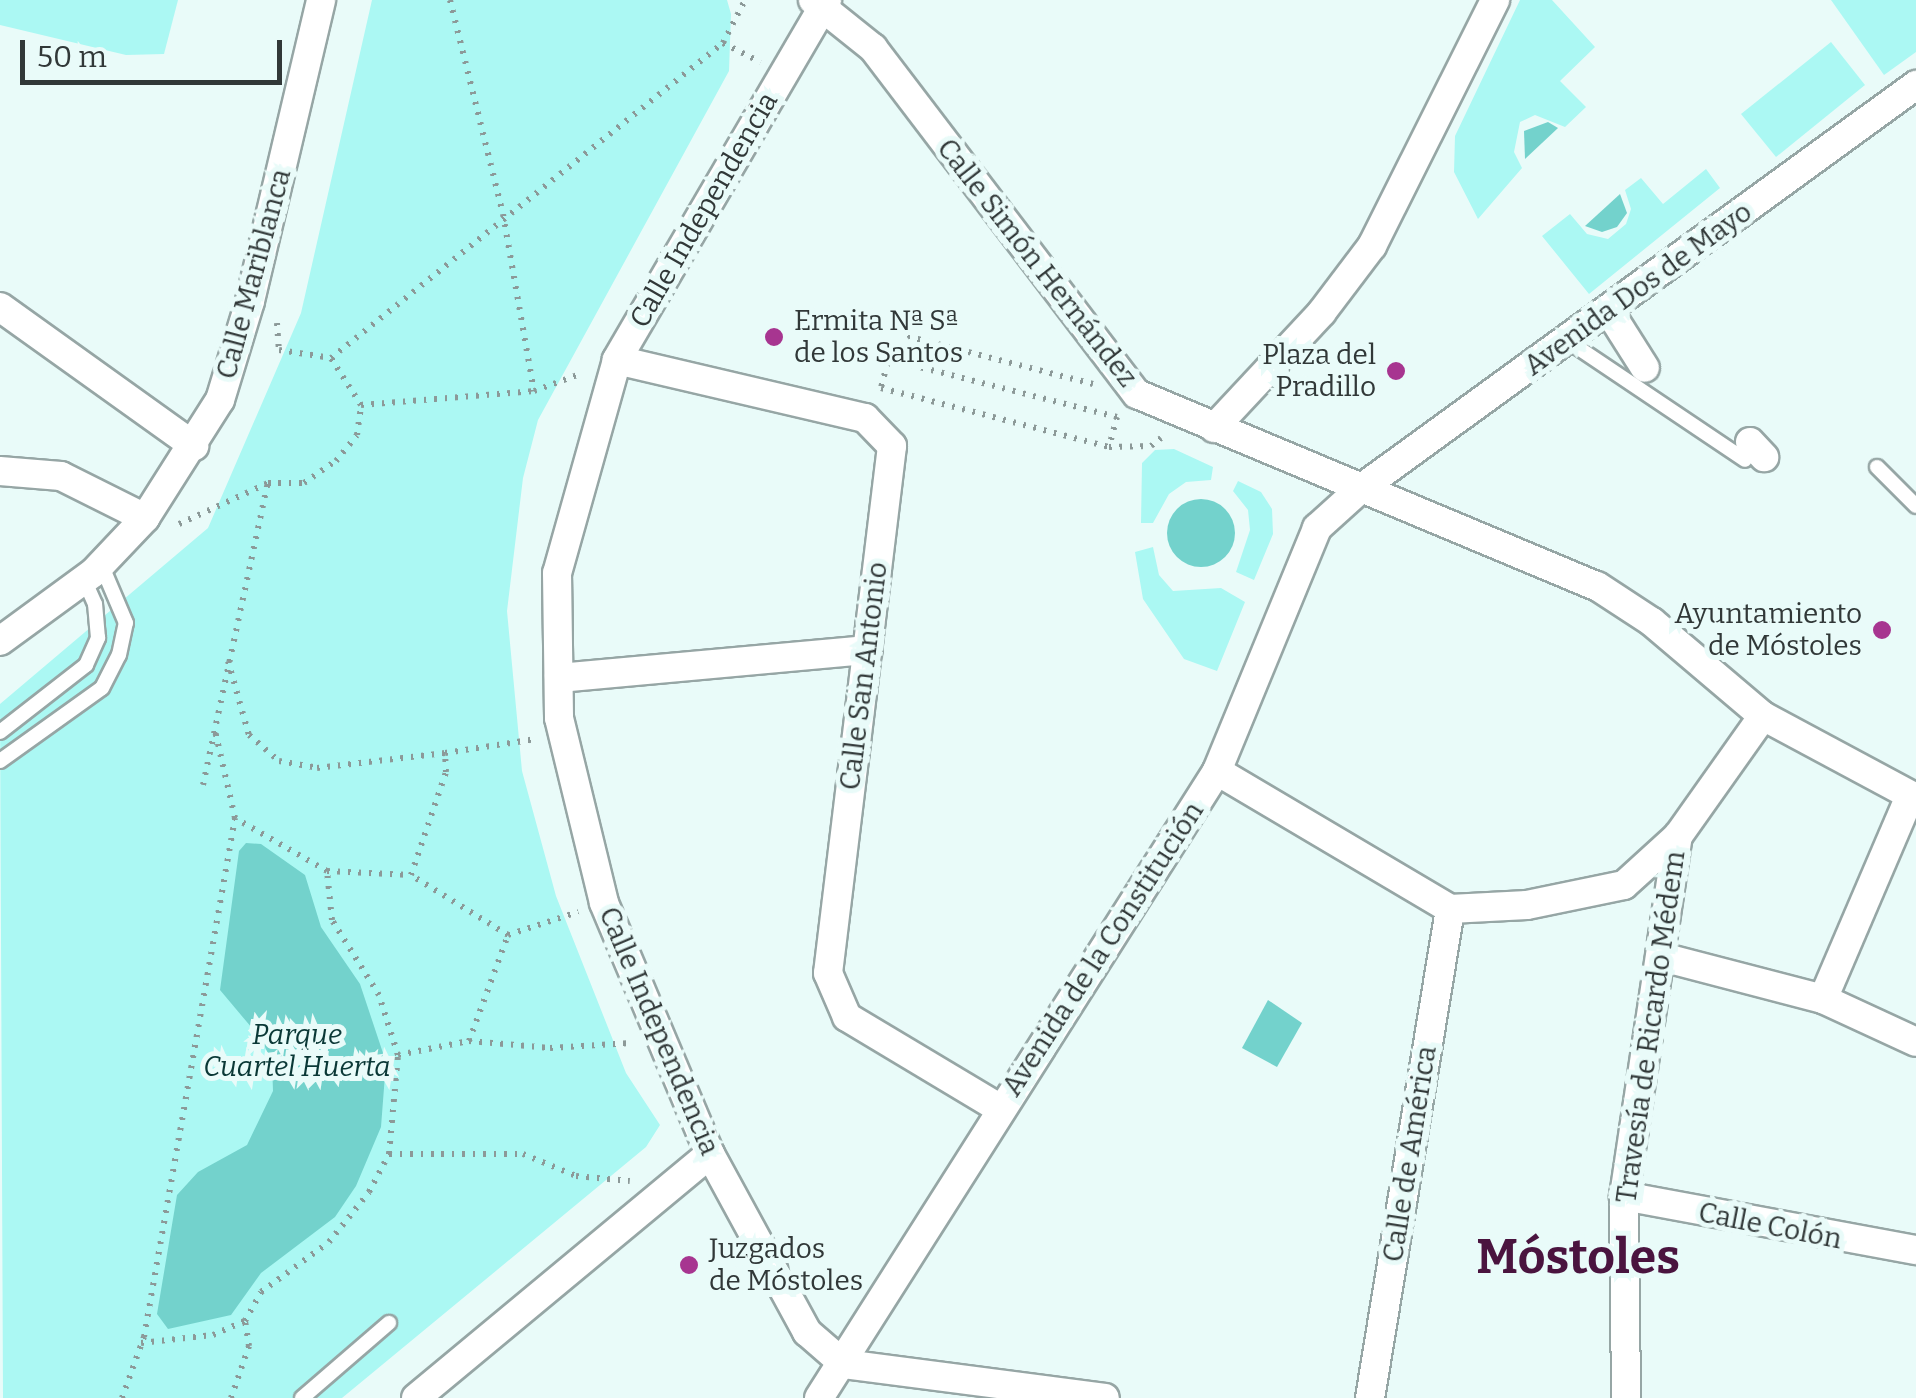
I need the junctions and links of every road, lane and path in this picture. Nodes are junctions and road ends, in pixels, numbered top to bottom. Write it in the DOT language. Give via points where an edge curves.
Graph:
graph roads {
  1 [pos="321,0"];
  2 [pos="450,0"];
  3 [pos="745,0"];
  4 [pos="1495,0"];
  5 [pos="821,2"];
  6 [pos="723,43"];
  7 [pos="783,74"];
  8 [pos="1916,86"];
  9 [pos="502,214"];
  10 [pos="250,301"];
  11 [pos="0,307"];
  12 [pos="1609,311"];
  13 [pos="1568,341"];
  14 [pos="860,352"];
  15 [pos="331,358"];
  16 [pos="888,358"];
  17 [pos="617,360"];
  18 [pos="1109,364"];
  19 [pos="1645,368"];
  20 [pos="534,390"];
  21 [pos="361,405"];
  22 [pos="1176,414"];
  23 [pos="1214,428"];
  24 [pos="194,446"];
  25 [pos="1109,447"];
  26 [pos="1753,453"];
  27 [pos="1877,467"];
  28 [pos="0,471"];
  29 [pos="268,483"];
  30 [pos="1359,490"];
  31 [pos="1916,506"];
  32 [pos="146,518"];
  33 [pos="93,572"];
  34 [pos="0,641"];
  35 [pos="868,650"];
  36 [pos="227,655"];
  37 [pos="559,678"];
  38 [pos="1763,716"];
  39 [pos="214,726"];
  40 [pos="0,732"];
  41 [pos="563,735"];
  42 [pos="446,752"];
  43 [pos="0,761"];
  44 [pos="1218,771"];
  45 [pos="203,785"];
  46 [pos="1913,797"];
  47 [pos="235,818"];
  48 [pos="1678,836"];
  49 [pos="327,870"];
  50 [pos="410,875"];
  51 [pos="604,903"];
  52 [pos="1450,909"];
  53 [pos="508,936"];
  54 [pos="1662,957"];
  55 [pos="1823,999"];
  56 [pos="657,1038"];
  57 [pos="468,1041"];
  58 [pos="1916,1042"];
  59 [pos="398,1055"];
  60 [pos="1001,1109"];
  61 [pos="389,1154"];
  62 [pos="710,1154"];
  63 [pos="666,1185"];
  64 [pos="1624,1196"];
  65 [pos="1916,1250"];
  66 [pos="245,1321"];
  67 [pos="389,1323"];
  68 [pos="141,1343"];
  69 [pos="844,1364"];
  70 [pos="1094,1397"];
  71 [pos="122,1398"];
  72 [pos="231,1398"];
  73 [pos="302,1398"];
  74 [pos="416,1398"];
  75 [pos="819,1398"];
  76 [pos="1370,1398"];
  77 [pos="1626,1398"];
  1 -- 10 [label="street, Calle Mariblanca"];
  2 -- 9 [label="path"];
  3 -- 6 [label="path"];
  4 -- 23 [label="street" via="1372,246 1322,312"];
  5 -- 7 [label="street, Calle Independencia"];
  5 -- 18 [label="street, Calle Simón Hernández" via="872,48"];
  6 -- 7 [label="path"];
  6 -- 9 [label="path"];
  7 -- 17 [label="street, Calle Independencia"];
  8 -- 12 [label="street, Avenida Dos de Mayo"];
  9 -- 15 [label="path"];
  9 -- 20 [label="path"];
  10 -- 15 [label="path" via="275,306 280,350"];
  10 -- 24 [label="street, Calle Mariblanca" via="220,400"];
  11 -- 24 [label="street"];
  12 -- 13 [label="street, Avenida Dos de Mayo"];
  12 -- 19 [label="street"];
  13 -- 26 [label="lane"];
  13 -- 30 [label="street, Avenida Dos de Mayo"];
  14 -- 16 [label="path"];
  15 -- 21 [label="path"];
  16 -- 18 [label="path" via="895,333 1092,386"];
  16 -- 25 [label="path" via="881,388"];
  16 -- 25 [label="path" via="1117,417"];
  17 -- 20 [label="path"];
  17 -- 35 [label="street, Calle San Antonio" via="865,418 892,446"];
  17 -- 37 [label="street, Calle Independencia" via="557,573"];
  18 -- 22 [label="street, Calle Simón Hernández" via="1137,394"];
  20 -- 21 [label="path"];
  21 -- 29 [label="path" via="356,435 336,461 304,483"];
  22 -- 23 [label="street, Calle Simón Hernández"];
  22 -- 25 [label="path" via="1151,446"];
  23 -- 30 [label="street, Calle Simón Hernández"];
  24 -- 32 [label="street, Calle Mariblanca"];
  27 -- 31 [label="lane"];
  28 -- 32 [label="street" via="61,476"];
  29 -- 32 [label="path" via="164,531"];
  29 -- 36 [label="path"];
  30 -- 38 [label="street, Calle Simón Hernández" via="1597,586 1652,622"];
  30 -- 44 [label="street, Avenida de la Constitución" via="1317,528"];
  32 -- 33 [label="street, Calle Mariblanca"];
  33 -- 34 [label="street, Calle Mariblanca"];
  33 -- 40 [label="lane" via="98,638 86,665"];
  33 -- 43 [label="lane" via="126,623 119,655 102,688"];
  35 -- 37 [label="street"];
  35 -- 60 [label="street, Calle San Antonio" via="828,973 847,1017"];
  36 -- 39 [label="path"];
  36 -- 42 [label="path" via="249,734 279,760 316,768"];
  37 -- 41 [label="street, Calle Independencia"];
  38 -- 46 [label="street, Calle Simón Hernández"];
  38 -- 48 [label="street"];
  39 -- 45 [label="path"];
  39 -- 47 [label="path"];
  41 -- 42 [label="path"];
  41 -- 51 [label="street, Calle Independencia"];
  42 -- 50 [label="path" via="446,772"];
  44 -- 52 [label="street"];
  44 -- 60 [label="street, Avenida de la Constitución"];
  46 -- 55 [label="street"];
  47 -- 49 [label="path"];
  47 -- 68 [label="path"];
  48 -- 52 [label="street" via="1624,886 1527,905"];
  48 -- 54 [label="street, Travesía de Ricardo Médem"];
  49 -- 50 [label="path"];
  49 -- 59 [label="path" via="332,920 379,995"];
  50 -- 53 [label="path"];
  51 -- 53 [label="path"];
  51 -- 56 [label="street, Calle Independencia"];
  52 -- 76 [label="street, Calle de América"];
  53 -- 57 [label="path"];
  54 -- 55 [label="street"];
  54 -- 64 [label="street, Travesía de Ricardo Médem"];
  55 -- 58 [label="street"];
  56 -- 57 [label="path" via="550,1048"];
  56 -- 62 [label="street, Calle Independencia"];
  57 -- 59 [label="path"];
  59 -- 61 [label="path"];
  60 -- 69 [label="street, Avenida de la Constitución"];
  61 -- 63 [label="path" via="523,1154 576,1176"];
  61 -- 66 [label="path" via="370,1192 328,1242 261,1292"];
  62 -- 63 [label="street"];
  62 -- 69 [label="street, Calle Independencia" via="807,1332"];
  63 -- 74 [label="street"];
  64 -- 65 [label="street, Calle Colón"];
  64 -- 77 [label="street, Travesía de Ricardo Médem"];
  66 -- 68 [label="path" via="213,1335"];
  66 -- 72 [label="path" via="249,1346"];
  67 -- 73 [label="lane"];
  68 -- 71 [label="path"];
  69 -- 70 [label="street"];
  69 -- 75 [label="street, Avenida de la Constitución"];
}
